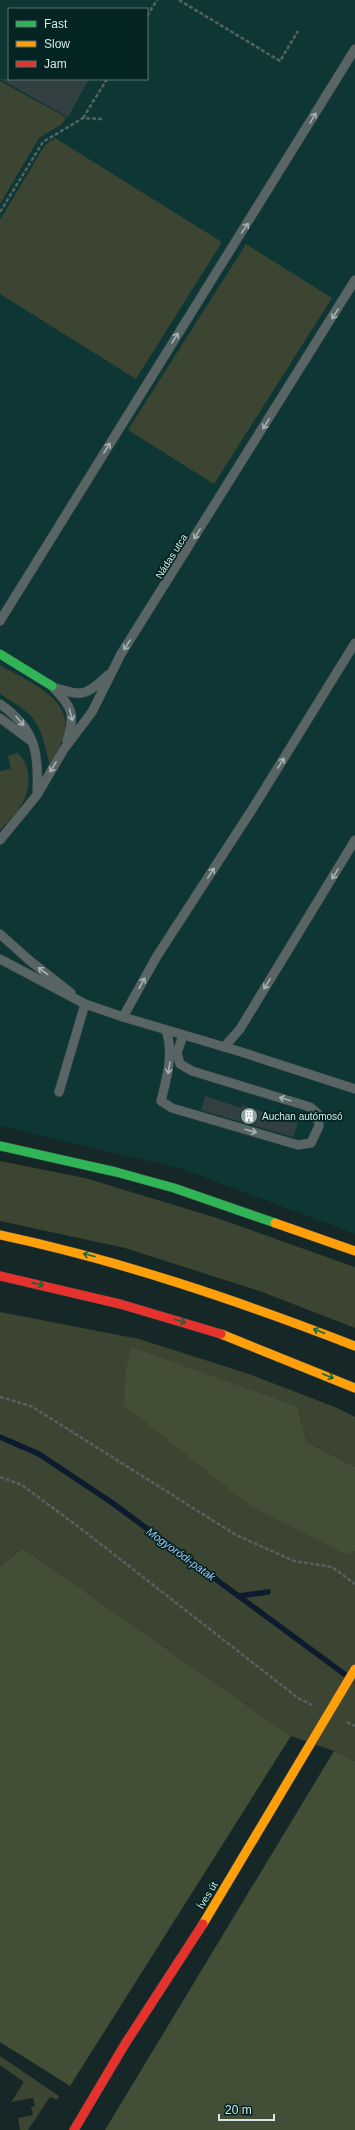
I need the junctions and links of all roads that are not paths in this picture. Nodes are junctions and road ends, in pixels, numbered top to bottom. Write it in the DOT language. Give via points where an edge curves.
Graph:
graph roads {
  1 [pos="355,49"];
  2 [pos="355,280"];
  3 [pos="0,621"];
  4 [pos="355,643"];
  5 [pos="0,654"];
  6 [pos="112,671"];
  7 [pos="52,686"];
  8 [pos="0,704"];
  9 [pos="0,718"];
  10 [pos="34,743"];
  11 [pos="64,748"];
  12 [pos="37,794"];
  13 [pos="0,840"];
  14 [pos="355,840"];
  15 [pos="0,934"];
  16 [pos="0,958"];
  17 [pos="85,1004"];
  18 [pos="123,1017"];
  19 [pos="166,1030"];
  20 [pos="183,1035"];
  21 [pos="224,1047"];
  22 [pos="355,1089"];
  23 [pos="59,1092"];
  24 [pos="0,1146"];
  25 [pos="0,1236"];
  26 [pos="355,1251"];
  27 [pos="0,1276"];
  28 [pos="355,1346"];
  29 [pos="355,1388"];
  30 [pos="355,1669"];
  31 [pos="74,2130"];
  3 -- 1 [label="lane, one-way"];
  2 -- 6 [label="lane, Nádas utca, one-way"];
  18 -- 4 [label="lane, one-way" via="157,956 253,808"];
  5 -- 7 [label="main road"];
  6 -- 7 [label="lane" via="91,690 82,694"];
  6 -- 11 [label="lane, Nádas utca" via="92,712"];
  7 -- 11 [label="lane, one-way" via="66,701 71,711 73,723"];
  8 -- 10 [label="lane, one-way" via="14,714"];
  9 -- 10 [label="lane"];
  10 -- 12 [label="lane" via="38,765"];
  11 -- 12 [label="lane, Nádas utca, one-way"];
  12 -- 13 [label="lane, Nádas utca"];
  14 -- 21 [label="lane, one-way" via="240,1029"];
  17 -- 15 [label="lane, one-way"];
  16 -- 17 [label="lane"];
  17 -- 18 [label="lane"];
  17 -- 23 [label="lane"];
  18 -- 19 [label="lane"];
  19 -- 20 [label="lane"];
  19 -- 20 [label="lane, one-way" via="170,1042 170,1067 161,1101 172,1108 298,1145 311,1143 319,1126 318,1114 310,1107 192,1071 180,1064 177,1053"];
  20 -- 21 [label="lane"];
  21 -- 22 [label="lane"];
  24 -- 26 [label="main road" via="174,1188"];
  28 -- 25 [label="main road, one-way" via="193,1285 70,1250"];
  27 -- 29 [label="main road, one-way" via="63,1289 192,1324 287,1359"];
  30 -- 31 [label="main road, Íves út" via="199,1931 125,2044"];
}
